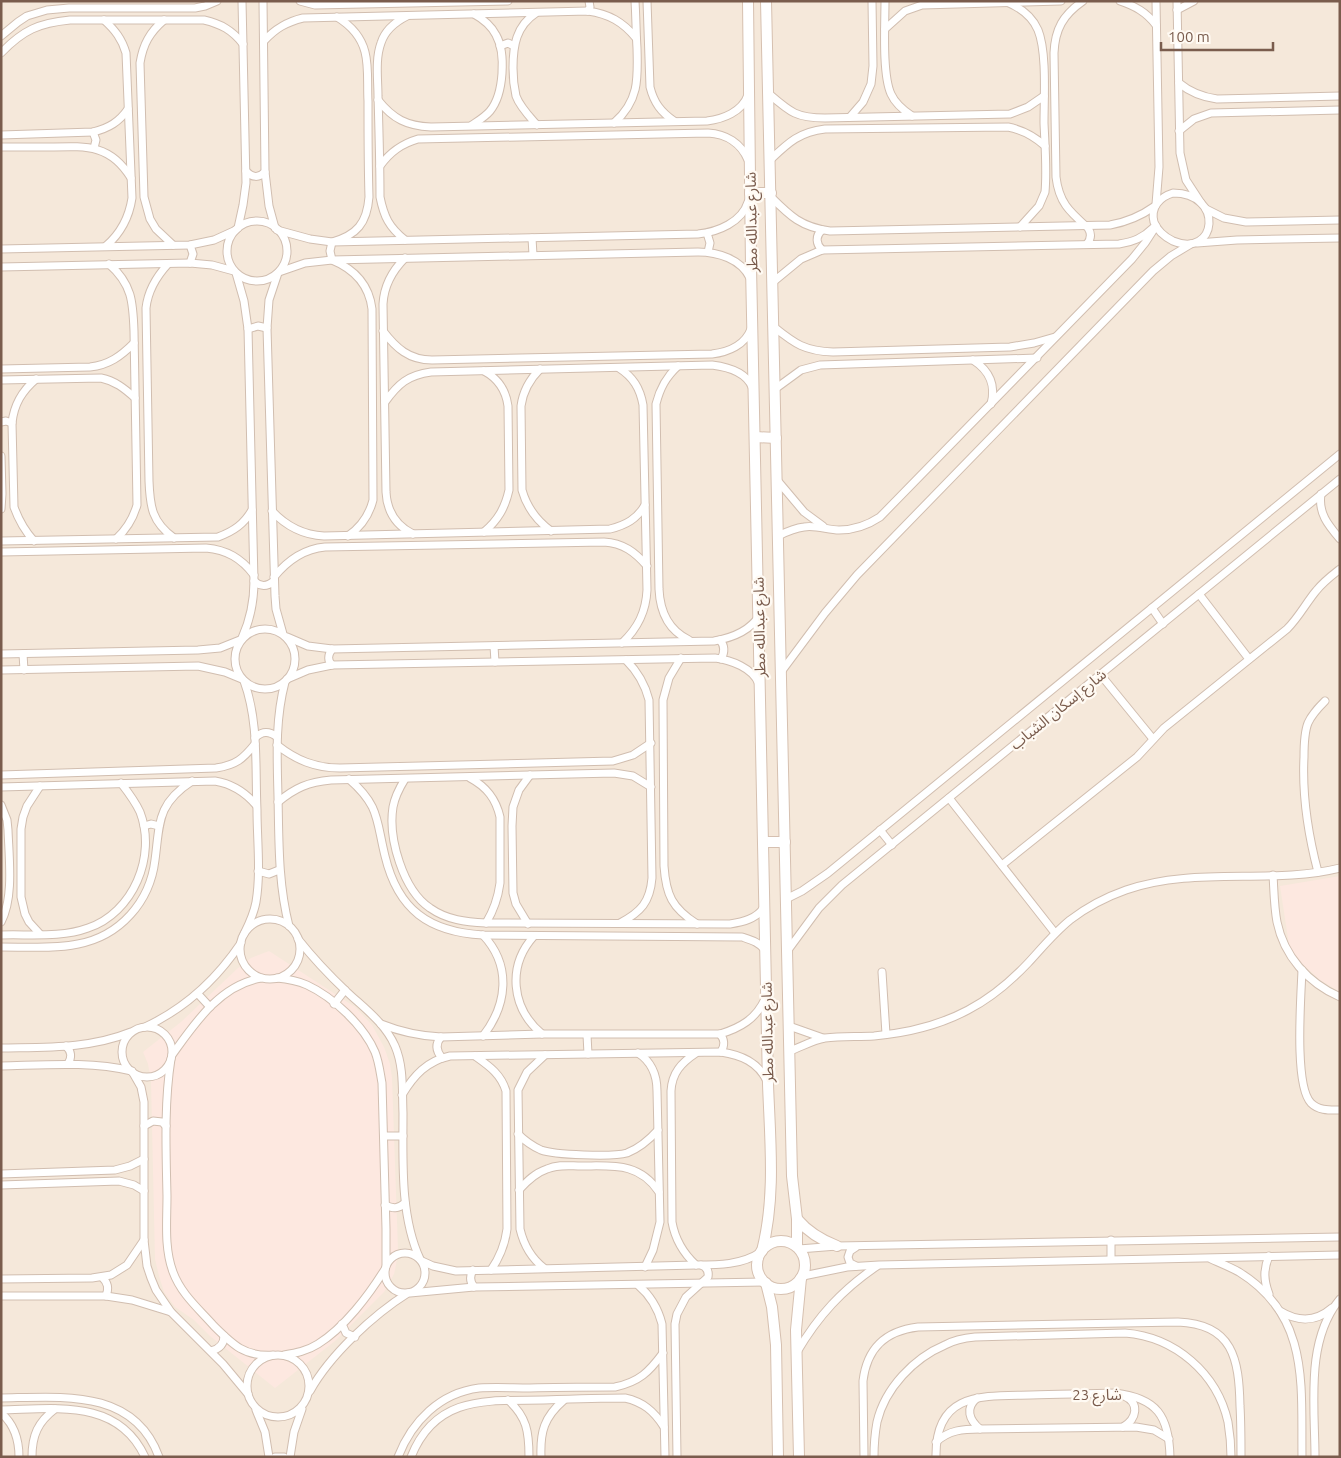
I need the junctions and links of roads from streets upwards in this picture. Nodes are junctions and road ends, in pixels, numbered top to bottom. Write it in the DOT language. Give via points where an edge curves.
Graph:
graph roads {
  1 [pos="217,1"];
  2 [pos="242,1"];
  3 [pos="263,1"];
  4 [pos="300,1"];
  5 [pos="508,1"];
  6 [pos="589,1"];
  7 [pos="635,1"];
  8 [pos="647,1"];
  9 [pos="748,1"];
  10 [pos="766,1"];
  11 [pos="872,1"];
  12 [pos="885,1"];
  13 [pos="1060,1"];
  14 [pos="1083,1"];
  15 [pos="1120,1"];
  16 [pos="1156,1"];
  17 [pos="1177,1"];
  18 [pos="1194,1"];
  19 [pos="1007,2"];
  20 [pos="928,3"];
  21 [pos="315,4"];
  22 [pos="205,6"];
  23 [pos="1177,10"];
  24 [pos="588,11"];
  25 [pos="537,12"];
  26 [pos="474,14"];
  27 [pos="408,15"];
  28 [pos="315,17"];
  29 [pos="337,17"];
  30 [pos="104,20"];
  31 [pos="164,20"];
  32 [pos="204,20"];
  33 [pos="1156,25"];
  34 [pos="885,29"];
  35 [pos="1,36"];
  36 [pos="636,38"];
  37 [pos="264,41"];
  38 [pos="243,44"];
  39 [pos="500,46"];
  40 [pos="514,46"];
  41 [pos="1054,46"];
  42 [pos="1042,47"];
  43 [pos="1,53"];
  44 [pos="127,63"];
  45 [pos="140,63"];
  46 [pos="873,74"];
  47 [pos="886,74"];
  48 [pos="367,76"];
  49 [pos="378,76"];
  50 [pos="638,76"];
  51 [pos="649,76"];
  52 [pos="1178,84"];
  53 [pos="514,86"];
  54 [pos="501,87"];
  55 [pos="748,92"];
  56 [pos="768,93"];
  57 [pos="1044,96"];
  58 [pos="1340,96"];
  59 [pos="378,100"];
  60 [pos="129,108"];
  61 [pos="1340,110"];
  62 [pos="1000,115"];
  63 [pos="912,116"];
  64 [pos="826,118"];
  65 [pos="850,118"];
  66 [pos="707,121"];
  67 [pos="675,122"];
  68 [pos="614,123"];
  69 [pos="537,125"];
  70 [pos="419,126"];
  71 [pos="469,126"];
  72 [pos="1000,126"];
  73 [pos="825,128"];
  74 [pos="1179,131"];
  75 [pos="93,132"];
  76 [pos="708,133"];
  77 [pos="1,135"];
  78 [pos="418,139"];
  79 [pos="1045,146"];
  80 [pos="1,147"];
  81 [pos="94,148"];
  82 [pos="770,160"];
  83 [pos="750,163"];
  84 [pos="380,166"];
  85 [pos="246,171"];
  86 [pos="264,172"];
  87 [pos="1045,177"];
  88 [pos="1056,177"];
  89 [pos="132,179"];
  90 [pos="750,195"];
  91 [pos="771,195"];
  92 [pos="144,197"];
  93 [pos="369,197"];
  94 [pos="380,197"];
  95 [pos="132,198"];
  96 [pos="1201,203"];
  97 [pos="1156,205"];
  98 [pos="1206,210"];
  99 [pos="1340,220"];
  100 [pos="1156,225"];
  101 [pos="1086,226"];
  102 [pos="1020,227"];
  103 [pos="237,229"];
  104 [pos="276,229"];
  105 [pos="822,230"];
  106 [pos="707,233"];
  107 [pos="532,238"];
  108 [pos="1340,238"];
  109 [pos="405,240"];
  110 [pos="332,242"];
  111 [pos="1193,243"];
  112 [pos="1087,244"];
  113 [pos="173,245"];
  114 [pos="190,245"];
  115 [pos="106,246"];
  116 [pos="1,249"];
  117 [pos="822,250"];
  118 [pos="708,252"];
  119 [pos="533,255"];
  120 [pos="405,258"];
  121 [pos="332,260"];
  122 [pos="190,263"];
  123 [pos="109,264"];
  124 [pos="168,264"];
  125 [pos="1,266"];
  126 [pos="235,272"];
  127 [pos="278,272"];
  128 [pos="752,282"];
  129 [pos="773,282"];
  130 [pos="371,304"];
  131 [pos="383,304"];
  132 [pos="752,327"];
  133 [pos="774,327"];
  134 [pos="267,328"];
  135 [pos="248,329"];
  136 [pos="146,330"];
  137 [pos="134,331"];
  138 [pos="383,331"];
  139 [pos="1057,336"];
  140 [pos="134,343"];
  141 [pos="995,348"];
  142 [pos="822,352"];
  143 [pos="712,354"];
  144 [pos="544,357"];
  145 [pos="1037,358"];
  146 [pos="995,359"];
  147 [pos="422,360"];
  148 [pos="973,360"];
  149 [pos="712,365"];
  150 [pos="820,365"];
  151 [pos="678,366"];
  152 [pos="90,367"];
  153 [pos="619,367"];
  154 [pos="1,369"];
  155 [pos="542,369"];
  156 [pos="482,370"];
  157 [pos="422,373"];
  158 [pos="90,378"];
  159 [pos="1,380"];
  160 [pos="36,380"];
  161 [pos="775,389"];
  162 [pos="754,391"];
  163 [pos="135,398"];
  164 [pos="385,402"];
  165 [pos="643,404"];
  166 [pos="656,404"];
  167 [pos="991,405"];
  168 [pos="508,406"];
  169 [pos="521,406"];
  170 [pos="1,422"];
  171 [pos="12,423"];
  172 [pos="755,437"];
  173 [pos="776,438"];
  174 [pos="1340,454"];
  175 [pos="1,456"];
  176 [pos="1340,479"];
  177 [pos="777,480"];
  178 [pos="137,481"];
  179 [pos="149,481"];
  180 [pos="509,490"];
  181 [pos="522,490"];
  182 [pos="2,494"];
  183 [pos="14,494"];
  184 [pos="1321,494"];
  185 [pos="373,500"];
  186 [pos="387,501"];
  187 [pos="645,505"];
  188 [pos="1,509"];
  189 [pos="252,509"];
  190 [pos="272,511"];
  191 [pos="826,528"];
  192 [pos="610,529"];
  193 [pos="551,531"];
  194 [pos="464,533"];
  195 [pos="484,533"];
  196 [pos="413,534"];
  197 [pos="318,536"];
  198 [pos="348,536"];
  199 [pos="778,536"];
  200 [pos="174,538"];
  201 [pos="206,538"];
  202 [pos="116,539"];
  203 [pos="1340,539"];
  204 [pos="34,540"];
  205 [pos="1,541"];
  206 [pos="610,542"];
  207 [pos="464,544"];
  208 [pos="206,548"];
  209 [pos="318,548"];
  210 [pos="1,552"];
  211 [pos="647,566"];
  212 [pos="1340,569"];
  213 [pos="254,578"];
  214 [pos="274,579"];
  215 [pos="1199,594"];
  216 [pos="646,602"];
  217 [pos="660,602"];
  218 [pos="1152,608"];
  219 [pos="759,616"];
  220 [pos="1162,624"];
  221 [pos="285,636"];
  222 [pos="241,639"];
  223 [pos="720,640"];
  224 [pos="692,641"];
  225 [pos="622,643"];
  226 [pos="494,646"];
  227 [pos="332,649"];
  228 [pos="1,654"];
  229 [pos="23,654"];
  230 [pos="200,658"];
  231 [pos="681,658"];
  232 [pos="721,659"];
  233 [pos="1249,659"];
  234 [pos="626,660"];
  235 [pos="495,662"];
  236 [pos="332,665"];
  237 [pos="1,670"];
  238 [pos="24,670"];
  239 [pos="781,672"];
  240 [pos="1100,674"];
  241 [pos="243,680"];
  242 [pos="286,680"];
  243 [pos="760,688"];
  244 [pos="1325,701"];
  245 [pos="662,713"];
  246 [pos="651,714"];
  247 [pos="277,737"];
  248 [pos="1153,739"];
  249 [pos="255,741"];
  250 [pos="651,743"];
  251 [pos="277,745"];
  252 [pos="613,761"];
  253 [pos="216,768"];
  254 [pos="331,768"];
  255 [pos="63,773"];
  256 [pos="614,773"];
  257 [pos="1,775"];
  258 [pos="530,775"];
  259 [pos="468,777"];
  260 [pos="405,778"];
  261 [pos="349,779"];
  262 [pos="331,780"];
  263 [pos="192,781"];
  264 [pos="215,781"];
  265 [pos="121,783"];
  266 [pos="64,785"];
  267 [pos="40,786"];
  268 [pos="1,787"];
  269 [pos="651,787"];
  270 [pos="949,798"];
  271 [pos="278,802"];
  272 [pos="1,805"];
  273 [pos="256,805"];
  274 [pos="500,817"];
  275 [pos="512,818"];
  276 [pos="144,826"];
  277 [pos="159,826"];
  278 [pos="393,827"];
  279 [pos="21,829"];
  280 [pos="380,829"];
  281 [pos="8,830"];
  282 [pos="880,830"];
  283 [pos="764,842"];
  284 [pos="785,842"];
  285 [pos="892,845"];
  286 [pos="1002,865"];
  287 [pos="652,866"];
  288 [pos="664,866"];
  289 [pos="1340,868"];
  290 [pos="279,870"];
  291 [pos="258,871"];
  292 [pos="1318,872"];
  293 [pos="1273,875"];
  294 [pos="500,883"];
  295 [pos="512,883"];
  296 [pos="9,897"];
  297 [pos="21,897"];
  298 [pos="786,899"];
  299 [pos="765,905"];
  300 [pos="452,919"];
  301 [pos="1,922"];
  302 [pos="486,924"];
  303 [pos="528,924"];
  304 [pos="555,924"];
  305 [pos="618,924"];
  306 [pos="698,924"];
  307 [pos="730,924"];
  308 [pos="290,926"];
  309 [pos="450,930"];
  310 [pos="40,934"];
  311 [pos="244,934"];
  312 [pos="1055,934"];
  313 [pos="1,935"];
  314 [pos="483,935"];
  315 [pos="534,936"];
  316 [pos="555,936"];
  317 [pos="731,936"];
  318 [pos="298,939"];
  319 [pos="241,943"];
  320 [pos="1,947"];
  321 [pos="787,951"];
  322 [pos="766,952"];
  323 [pos="1302,970"];
  324 [pos="882,972"];
  325 [pos="262,978"];
  326 [pos="277,978"];
  327 [pos="503,984"];
  328 [pos="516,985"];
  329 [pos="345,990"];
  330 [pos="198,994"];
  331 [pos="766,996"];
  332 [pos="1340,997"];
  333 [pos="334,1004"];
  334 [pos="210,1007"];
  335 [pos="381,1024"];
  336 [pos="789,1026"];
  337 [pos="144,1027"];
  338 [pos="136,1030"];
  339 [pos="542,1034"];
  340 [pos="720,1034"];
  341 [pos="886,1034"];
  342 [pos="587,1035"];
  343 [pos="483,1036"];
  344 [pos="441,1037"];
  345 [pos="824,1038"];
  346 [pos="66,1046"];
  347 [pos="1,1048"];
  348 [pos="790,1051"];
  349 [pos="697,1052"];
  350 [pos="721,1052"];
  351 [pos="637,1053"];
  352 [pos="588,1054"];
  353 [pos="545,1055"];
  354 [pos="475,1056"];
  355 [pos="172,1057"];
  356 [pos="442,1058"];
  357 [pos="68,1064"];
  358 [pos="1,1066"];
  359 [pos="133,1072"];
  360 [pos="768,1084"];
  361 [pos="657,1086"];
  362 [pos="671,1086"];
  363 [pos="518,1090"];
  364 [pos="506,1091"];
  365 [pos="402,1095"];
  366 [pos="1340,1110"];
  367 [pos="144,1126"];
  368 [pos="166,1126"];
  369 [pos="658,1130"];
  370 [pos="518,1134"];
  371 [pos="384,1136"];
  372 [pos="403,1136"];
  373 [pos="556,1153"];
  374 [pos="618,1155"];
  375 [pos="144,1159"];
  376 [pos="556,1166"];
  377 [pos="619,1166"];
  378 [pos="1,1174"];
  379 [pos="792,1181"];
  380 [pos="772,1182"];
  381 [pos="1,1185"];
  382 [pos="519,1190"];
  383 [pos="144,1192"];
  384 [pos="660,1194"];
  385 [pos="405,1204"];
  386 [pos="385,1205"];
  387 [pos="797,1219"];
  388 [pos="660,1222"];
  389 [pos="672,1222"];
  390 [pos="507,1229"];
  391 [pos="520,1229"];
  392 [pos="1340,1237"];
  393 [pos="144,1240"];
  394 [pos="1111,1240"];
  395 [pos="837,1246"];
  396 [pos="856,1246"];
  397 [pos="798,1248"];
  398 [pos="762,1252"];
  399 [pos="1340,1255"];
  400 [pos="1269,1256"];
  401 [pos="1208,1257"];
  402 [pos="1111,1259"];
  403 [pos="421,1260"];
  404 [pos="878,1264"];
  405 [pos="699,1265"];
  406 [pos="645,1266"];
  407 [pos="856,1266"];
  408 [pos="386,1268"];
  409 [pos="544,1268"];
  410 [pos="473,1270"];
  411 [pos="491,1270"];
  412 [pos="102,1277"];
  413 [pos="802,1277"];
  414 [pos="1,1279"];
  415 [pos="766,1283"];
  416 [pos="702,1284"];
  417 [pos="638,1285"];
  418 [pos="474,1287"];
  419 [pos="409,1293"];
  420 [pos="1,1296"];
  421 [pos="106,1296"];
  422 [pos="1340,1298"];
  423 [pos="1271,1299"];
  424 [pos="1334,1306"];
  425 [pos="1280,1311"];
  426 [pos="171,1312"];
  427 [pos="342,1324"];
  428 [pos="662,1324"];
  429 [pos="675,1324"];
  430 [pos="1050,1325"];
  431 [pos="1051,1334"];
  432 [pos="224,1336"];
  433 [pos="355,1337"];
  434 [pos="776,1345"];
  435 [pos="796,1348"];
  436 [pos="211,1351"];
  437 [pos="663,1352"];
  438 [pos="273,1355"];
  439 [pos="283,1355"];
  440 [pos="615,1387"];
  441 [pos="1115,1393"];
  442 [pos="248,1394"];
  443 [pos="309,1394"];
  444 [pos="978,1397"];
  445 [pos="1,1398"];
  446 [pos="615,1398"];
  447 [pos="508,1400"];
  448 [pos="564,1400"];
  449 [pos="252,1403"];
  450 [pos="305,1403"];
  451 [pos="112,1407"];
  452 [pos="56,1409"];
  453 [pos="429,1410"];
  454 [pos="1,1412"];
  455 [pos="108,1418"];
  456 [pos="438,1419"];
  457 [pos="664,1427"];
  458 [pos="1123,1427"];
  459 [pos="980,1429"];
  460 [pos="1169,1439"];
  461 [pos="935,1442"];
  462 [pos="541,1446"];
  463 [pos="529,1447"];
  464 [pos="19,1453"];
  465 [pos="32,1453"];
  466 [pos="145,1457"];
  467 [pos="159,1457"];
  468 [pos="269,1457"];
  469 [pos="275,1457"];
  470 [pos="284,1457"];
  471 [pos="290,1457"];
  472 [pos="398,1457"];
  473 [pos="411,1457"];
  474 [pos="529,1457"];
  475 [pos="541,1457"];
  476 [pos="665,1457"];
  477 [pos="677,1457"];
  478 [pos="778,1457"];
  479 [pos="799,1457"];
  480 [pos="864,1457"];
  481 [pos="874,1457"];
  482 [pos="936,1457"];
  483 [pos="1170,1457"];
  484 [pos="1231,1457"];
  485 [pos="1241,1457"];
  486 [pos="1302,1457"];
  487 [pos="1315,1457"];
  1 -- 22 [label="street"];
  2 -- 38 [label="street"];
  3 -- 37 [label="street"];
  4 -- 21 [label="street"];
  5 -- 21 [label="street"];
  6 -- 24 [label="street"];
  7 -- 36 [label="street"];
  8 -- 51 [label="street"];
  9 -- 55 [label="street, شارع عبدالله مطر"];
  10 -- 56 [label="street, شارع عبدالله مطر"];
  11 -- 46 [label="street"];
  12 -- 34 [label="street"];
  13 -- 19 [label="street"];
  14 -- 41 [label="street" via="1064,17"];
  15 -- 33 [label="street" via="1141,9"];
  16 -- 33 [label="street"];
  17 -- 23 [label="street"];
  18 -- 23 [label="street"];
  19 -- 20 [label="street"];
  19 -- 42 [label="street" via="1026,12 1038,30"];
  20 -- 34 [label="street" via="905,12"];
  21 -- 28 [label="street" via="312,9"];
  22 -- 32 [label="street"];
  22 -- 35 [label="street" via="48,10 27,16"];
  23 -- 52 [label="street"];
  24 -- 25 [label="street"];
  24 -- 36 [label="street" via="610,16"];
  25 -- 26 [label="street"];
  25 -- 40 [label="street" via="522,26"];
  26 -- 27 [label="street"];
  26 -- 39 [label="street" via="491,26"];
  27 -- 29 [label="street"];
  27 -- 49 [label="street" via="385,34 378,53"];
  28 -- 29 [label="street"];
  28 -- 37 [label="street" via="286,23"];
  29 -- 48 [label="street" via="355,31 361,41"];
  30 -- 31 [label="street"];
  30 -- 43 [label="street" via="48,22 18,38"];
  30 -- 44 [label="street" via="123,43"];
  31 -- 32 [label="street"];
  31 -- 45 [label="street" via="145,43"];
  32 -- 38 [label="street" via="226,28"];
  33 -- 97 [label="street"];
  34 -- 47 [label="street"];
  36 -- 50 [label="street"];
  37 -- 86 [label="street"];
  38 -- 85 [label="street"];
  39 -- 40 [label="street" via="508,43"];
  39 -- 54 [label="street"];
  40 -- 53 [label="street"];
  41 -- 42 [label="street"];
  41 -- 88 [label="street"];
  42 -- 57 [label="street"];
  44 -- 45 [label="street" via="135,60"];
  44 -- 60 [label="street"];
  45 -- 92 [label="street"];
  46 -- 47 [label="street" via="880,79"];
  46 -- 65 [label="street" via="868,93"];
  47 -- 63 [label="street" via="891,94"];
  48 -- 49 [label="street"];
  48 -- 93 [label="street"];
  49 -- 59 [label="street"];
  50 -- 51 [label="street"];
  50 -- 68 [label="street" via="631,102"];
  51 -- 67 [label="street" via="655,102"];
  52 -- 58 [label="street" via="1201,96 1217,99"];
  52 -- 74 [label="street"];
  53 -- 54 [label="street"];
  53 -- 69 [label="street" via="522,107"];
  54 -- 71 [label="street" via="491,111"];
  55 -- 66 [label="street" via="746,100 733,112"];
  55 -- 83 [label="street, شارع عبدالله مطر"];
  56 -- 64 [label="street" via="798,115"];
  56 -- 82 [label="street, شارع عبدالله مطر"];
  57 -- 62 [label="street" via="1019,111"];
  57 -- 79 [label="street"];
  59 -- 70 [label="street" via="396,118"];
  59 -- 84 [label="street"];
  60 -- 75 [label="street" via="114,124"];
  60 -- 89 [label="street"];
  61 -- 74 [label="street" via="1211,113 1194,119"];
  62 -- 63 [label="street"];
  62 -- 72 [label="street" via="1003,119"];
  63 -- 65 [label="street"];
  64 -- 65 [label="street"];
  64 -- 73 [label="street" via="820,123"];
  66 -- 67 [label="street"];
  66 -- 76 [label="street"];
  67 -- 68 [label="street"];
  68 -- 69 [label="street"];
  69 -- 71 [label="street"];
  70 -- 71 [label="street"];
  70 -- 78 [label="street" via="415,133"];
  72 -- 73 [label="street"];
  72 -- 79 [label="street" via="1024,131"];
  73 -- 82 [label="street" via="795,138"];
  74 -- 96 [label="street" via="1186,180"];
  75 -- 77 [label="street"];
  75 -- 81 [label="street"];
  76 -- 78 [label="street"];
  76 -- 83 [label="street" via="733,140"];
  78 -- 84 [label="street" via="396,148"];
  79 -- 87 [label="street"];
  80 -- 81 [label="street"];
  81 -- 89 [label="street" via="117,159"];
  82 -- 91 [label="street, شارع عبدالله مطر"];
  83 -- 90 [label="street, شارع عبدالله مطر"];
  84 -- 94 [label="street"];
  85 -- 86 [label="street" via="255,177"];
  85 -- 103 [label="street" via="245,194"];
  86 -- 104 [label="street"];
  87 -- 88 [label="street"];
  87 -- 102 [label="street" via="1042,200"];
  88 -- 101 [label="street" via="1065,205"];
  89 -- 95 [label="street"];
  90 -- 91 [label="street"];
  90 -- 106 [label="street" via="747,207 739,216 718,230"];
  90 -- 128 [label="street, شارع عبدالله مطر"];
  91 -- 105 [label="street" via="794,219"];
  91 -- 129 [label="street, شارع عبدالله مطر"];
  92 -- 95 [label="street"];
  92 -- 113 [label="street" via="156,229"];
  93 -- 94 [label="street"];
  93 -- 110 [label="street" via="368,210 355,232"];
  94 -- 109 [label="street" via="387,221"];
  95 -- 115 [label="street" via="131,209 121,230"];
  96 -- 97 [label="street" via="1187,195 1173,193"];
  96 -- 98 [label="street"];
  97 -- 100 [label="street" via="1153,214"];
  97 -- 101 [label="street" via="1120,223"];
  98 -- 99 [label="street" via="1246,222"];
  98 -- 111 [label="street" via="1209,229"];
  100 -- 111 [label="street" via="1170,240"];
  100 -- 112 [label="street" via="1135,240 1119,244"];
  100 -- 139 [label="street" via="1139,251"];
  101 -- 102 [label="street"];
  101 -- 112 [label="street" via="1091,235"];
  102 -- 105 [label="street"];
  103 -- 104 [label="street" via="245,224 261,222"];
  103 -- 114 [label="street" via="214,240"];
  103 -- 126 [label="street" via="227,250 227,258"];
  104 -- 110 [label="street"];
  104 -- 127 [label="street" via="287,250 284,265"];
  105 -- 117 [label="street" via="817,240"];
  106 -- 107 [label="street"];
  106 -- 118 [label="street" via="710,242"];
  107 -- 109 [label="street"];
  107 -- 119 [label="street"];
  108 -- 111 [label="street"];
  109 -- 110 [label="street"];
  110 -- 121 [label="street"];
  111 -- 239 [label="street" via="1153,271 892,537 840,594"];
  112 -- 117 [label="street"];
  113 -- 114 [label="street"];
  113 -- 115 [label="street"];
  114 -- 122 [label="street" via="193,254"];
  115 -- 116 [label="street"];
  117 -- 129 [label="street" via="801,259"];
  118 -- 119 [label="street"];
  118 -- 128 [label="street" via="739,265"];
  119 -- 120 [label="street"];
  120 -- 121 [label="street"];
  120 -- 131 [label="street" via="388,280"];
  121 -- 127 [label="street" via="305,263"];
  121 -- 130 [label="street" via="359,277"];
  122 -- 124 [label="street"];
  122 -- 126 [label="street"];
  123 -- 124 [label="street"];
  123 -- 125 [label="street"];
  123 -- 137 [label="street" via="129,288"];
  124 -- 136 [label="street" via="155,280 147,298"];
  126 -- 127 [label="street" via="257,281 272,278"];
  126 -- 135 [label="street"];
  127 -- 134 [label="street"];
  128 -- 132 [label="street, شارع عبدالله مطر"];
  129 -- 133 [label="street, شارع عبدالله مطر"];
  130 -- 131 [label="street" via="376,300"];
  130 -- 185 [label="street"];
  131 -- 138 [label="street"];
  132 -- 143 [label="street" via="741,343"];
  132 -- 162 [label="street, شارع عبدالله مطر"];
  133 -- 142 [label="street" via="801,346"];
  133 -- 161 [label="street, شارع عبدالله مطر"];
  134 -- 135 [label="street"];
  134 -- 190 [label="street"];
  135 -- 189 [label="street"];
  136 -- 137 [label="street"];
  136 -- 179 [label="street"];
  137 -- 140 [label="street"];
  138 -- 147 [label="street" via="397,348"];
  138 -- 164 [label="street"];
  139 -- 141 [label="street" via="1022,346"];
  139 -- 145 [label="street"];
  140 -- 152 [label="street" via="110,363"];
  140 -- 163 [label="street"];
  141 -- 142 [label="street"];
  141 -- 146 [label="street" via="998,352"];
  142 -- 150 [label="street" via="817,359"];
  143 -- 144 [label="street"];
  143 -- 149 [label="street"];
  144 -- 147 [label="street"];
  144 -- 155 [label="street"];
  145 -- 146 [label="street"];
  145 -- 167 [label="street"];
  146 -- 148 [label="street"];
  147 -- 157 [label="street" via="419,365"];
  148 -- 150 [label="street"];
  148 -- 167 [label="street" via="989,374 993,384"];
  149 -- 151 [label="street"];
  149 -- 162 [label="street" via="743,375"];
  150 -- 161 [label="street" via="801,370"];
  151 -- 153 [label="street"];
  151 -- 166 [label="street" via="664,383"];
  152 -- 154 [label="street"];
  152 -- 158 [label="street" via="93,372"];
  153 -- 155 [label="street"];
  153 -- 165 [label="street" via="633,379"];
  155 -- 156 [label="street"];
  155 -- 169 [label="street" via="524,390"];
  156 -- 157 [label="street"];
  156 -- 168 [label="street" via="503,388"];
  157 -- 164 [label="street" via="397,386"];
  158 -- 160 [label="street"];
  158 -- 163 [label="street" via="110,380"];
  159 -- 160 [label="street"];
  160 -- 171 [label="street" via="19,398"];
  161 -- 173 [label="street, شارع عبدالله مطر"];
  162 -- 172 [label="street, شارع عبدالله مطر"];
  163 -- 178 [label="street"];
  164 -- 186 [label="street"];
  165 -- 166 [label="street"];
  165 -- 187 [label="street"];
  166 -- 217 [label="street"];
  167 -- 191 [label="street" via="880,517 854,529"];
  168 -- 169 [label="street" via="514,403"];
  168 -- 180 [label="street"];
  169 -- 181 [label="street"];
  170 -- 171 [label="street"];
  171 -- 183 [label="street"];
  172 -- 173 [label="street"];
  172 -- 219 [label="street, شارع عبدالله مطر"];
  173 -- 177 [label="street, شارع عبدالله مطر"];
  174 -- 218 [label="street, شارع إسكان الشباب"];
  175 -- 182 [label="street"];
  176 -- 184 [label="street, شارع إسكان الشباب"];
  177 -- 191 [label="street" via="804,512"];
  177 -- 199 [label="street, شارع عبدالله مطر"];
  178 -- 179 [label="street" via="144,484"];
  178 -- 202 [label="street" via="134,515"];
  179 -- 200 [label="street" via="150,505 154,515"];
  180 -- 181 [label="street"];
  180 -- 195 [label="street" via="501,514"];
  181 -- 193 [label="street" via="535,518"];
  182 -- 183 [label="street"];
  182 -- 188 [label="street"];
  183 -- 204 [label="street" via="18,520"];
  184 -- 203 [label="street" via="1321,511"];
  184 -- 215 [label="street, شارع إسكان الشباب"];
  185 -- 186 [label="street"];
  185 -- 198 [label="street" via="367,517"];
  186 -- 196 [label="street" via="398,524"];
  187 -- 192 [label="street" via="632,521"];
  187 -- 211 [label="street"];
  189 -- 201 [label="street" via="243,523 229,533"];
  189 -- 213 [label="street"];
  190 -- 197 [label="street" via="297,531"];
  190 -- 214 [label="street"];
  191 -- 199 [label="street" via="795,528"];
  192 -- 193 [label="street"];
  192 -- 206 [label="street" via="613,537"];
  193 -- 195 [label="street"];
  194 -- 195 [label="street"];
  194 -- 196 [label="street"];
  194 -- 207 [label="street"];
  196 -- 198 [label="street"];
  197 -- 198 [label="street"];
  197 -- 209 [label="street" via="315,542"];
  199 -- 239 [label="street, شارع عبدالله مطر"];
  200 -- 201 [label="street"];
  200 -- 202 [label="street"];
  201 -- 208 [label="street"];
  202 -- 204 [label="street"];
  204 -- 205 [label="street"];
  206 -- 207 [label="street"];
  206 -- 211 [label="street" via="627,548"];
  207 -- 209 [label="street"];
  208 -- 210 [label="street"];
  208 -- 213 [label="street" via="238,559"];
  209 -- 214 [label="street" via="294,558"];
  211 -- 216 [label="street"];
  212 -- 233 [label="street" via="1323,582 1295,622"];
  213 -- 214 [label="street" via="262,586"];
  213 -- 222 [label="street" via="252,611"];
  214 -- 221 [label="street" via="276,609"];
  215 -- 220 [label="street, شارع إسكان الشباب"];
  215 -- 233 [label="street"];
  216 -- 217 [label="street" via="653,605"];
  216 -- 225 [label="street" via="638,624"];
  217 -- 224 [label="street" via="667,622 682,637"];
  218 -- 220 [label="street"];
  218 -- 282 [label="street, شارع إسكان الشباب"];
  219 -- 223 [label="street" via="755,623 739,634"];
  219 -- 243 [label="street, شارع عبدالله مطر"];
  220 -- 240 [label="street, شارع إسكان الشباب"];
  221 -- 222 [label="street" via="266,628 249,632"];
  221 -- 227 [label="street" via="308,646"];
  221 -- 242 [label="street" via="295,658 292,673"];
  222 -- 230 [label="street"];
  222 -- 241 [label="street" via="234,664"];
  223 -- 224 [label="street"];
  223 -- 232 [label="street" via="724,649"];
  224 -- 225 [label="street"];
  225 -- 226 [label="street"];
  226 -- 227 [label="street"];
  226 -- 235 [label="street"];
  227 -- 236 [label="street" via="328,656"];
  228 -- 229 [label="street"];
  229 -- 230 [label="street"];
  229 -- 238 [label="street"];
  230 -- 238 [label="street"];
  230 -- 241 [label="street"];
  231 -- 232 [label="street"];
  231 -- 234 [label="street"];
  231 -- 245 [label="street" via="665,689"];
  232 -- 243 [label="street" via="750,672"];
  233 -- 248 [label="street"];
  234 -- 235 [label="street"];
  234 -- 246 [label="street" via="642,678"];
  235 -- 236 [label="street"];
  236 -- 242 [label="street" via="308,670"];
  237 -- 238 [label="street"];
  239 -- 284 [label="street, شارع عبدالله مطر"];
  240 -- 248 [label="street"];
  240 -- 270 [label="street, شارع إسكان الشباب"];
  241 -- 242 [label="street" via="264,689"];
  241 -- 249 [label="street" via="252,707"];
  242 -- 247 [label="street" via="279,707"];
  243 -- 283 [label="street, شارع عبدالله مطر"];
  244 -- 292 [label="street" via="1314,713 1306,730 1304,768 1307,823"];
  245 -- 246 [label="street" via="656,711"];
  245 -- 288 [label="street"];
  246 -- 250 [label="street"];
  247 -- 249 [label="street" via="263,732"];
  247 -- 251 [label="street"];
  248 -- 286 [label="street" via="1137,757"];
  249 -- 253 [label="street" via="235,764"];
  249 -- 273 [label="street"];
  250 -- 252 [label="street" via="633,755"];
  250 -- 269 [label="street"];
  251 -- 254 [label="street" via="302,761"];
  251 -- 271 [label="street"];
  252 -- 254 [label="street"];
  252 -- 256 [label="street"];
  253 -- 255 [label="street"];
  253 -- 264 [label="street"];
  254 -- 262 [label="street" via="328,774"];
  255 -- 257 [label="street"];
  255 -- 266 [label="street"];
  256 -- 258 [label="street"];
  256 -- 269 [label="street" via="633,776"];
  258 -- 259 [label="street"];
  258 -- 275 [label="street" via="515,798"];
  259 -- 260 [label="street"];
  259 -- 274 [label="street" via="493,797"];
  260 -- 261 [label="street"];
  260 -- 278 [label="street" via="393,807"];
  261 -- 262 [label="street"];
  261 -- 280 [label="street" via="366,796"];
  262 -- 271 [label="street" via="302,786"];
  263 -- 264 [label="street"];
  263 -- 265 [label="street"];
  263 -- 277 [label="street" via="167,805"];
  264 -- 273 [label="street" via="234,786"];
  265 -- 266 [label="street"];
  265 -- 276 [label="street" via="135,803"];
  266 -- 267 [label="street"];
  267 -- 268 [label="street"];
  267 -- 279 [label="street" via="27,806"];
  269 -- 287 [label="street"];
  270 -- 285 [label="street, شارع إسكان الشباب"];
  270 -- 286 [label="street"];
  271 -- 290 [label="street"];
  272 -- 281 [label="street"];
  273 -- 291 [label="street"];
  274 -- 275 [label="street" via="507,815"];
  274 -- 294 [label="street"];
  275 -- 295 [label="street"];
  276 -- 277 [label="street"];
  276 -- 310 [label="street" via="140,874 136,886 117,912 89,928"];
  277 -- 320 [label="street" via="155,861 147,889 132,914 120,925 92,941 76,945"];
  278 -- 280 [label="street"];
  278 -- 300 [label="street" via="401,865 411,889 429,908"];
  279 -- 281 [label="street"];
  279 -- 297 [label="street"];
  280 -- 309 [label="street" via="389,870 401,896 423,918"];
  281 -- 296 [label="street"];
  282 -- 285 [label="street"];
  282 -- 298 [label="street, شارع إسكان الشباب" via="815,883"];
  283 -- 284 [label="street"];
  283 -- 299 [label="street, شارع عبدالله مطر"];
  284 -- 298 [label="street, شارع عبدالله مطر"];
  285 -- 321 [label="street, شارع إسكان الشباب" via="830,896"];
  286 -- 312 [label="street"];
  287 -- 288 [label="street" via="657,869"];
  287 -- 305 [label="street" via="652,888 648,898 635,914"];
  288 -- 306 [label="street" via="667,890 672,900 678,910"];
  289 -- 292 [label="street"];
  290 -- 291 [label="street" via="269,874"];
  290 -- 308 [label="street"];
  291 -- 311 [label="street" via="256,903"];
  292 -- 293 [label="street"];
  293 -- 312 [label="street" via="1211,876 1146,884 1107,897 1084,910"];
  293 -- 323 [label="street" via="1279,930 1286,948"];
  294 -- 295 [label="street" via="506,886"];
  294 -- 302 [label="street" via="496,904"];
  295 -- 303 [label="street" via="516,904"];
  296 -- 297 [label="street" via="15,900"];
  296 -- 301 [label="street"];
  297 -- 310 [label="street" via="29,922"];
  298 -- 321 [label="street, شارع عبدالله مطر"];
  299 -- 307 [label="street" via="755,916"];
  299 -- 322 [label="street, شارع عبدالله مطر"];
  300 -- 302 [label="street"];
  300 -- 309 [label="street"];
  302 -- 303 [label="street"];
  303 -- 304 [label="street"];
  304 -- 305 [label="street"];
  304 -- 316 [label="street"];
  305 -- 306 [label="street"];
  306 -- 307 [label="street"];
  307 -- 317 [label="street"];
  308 -- 311 [label="street" via="270,919 251,926"];
  308 -- 318 [label="street"];
  309 -- 314 [label="street"];
  310 -- 313 [label="street"];
  311 -- 319 [label="street"];
  312 -- 341 [label="street" via="1013,978 980,1004 941,1022"];
  314 -- 315 [label="street"];
  314 -- 327 [label="street" via="497,957"];
  315 -- 316 [label="street"];
  315 -- 328 [label="street" via="521,956"];
  316 -- 317 [label="street"];
  317 -- 322 [label="street" via="752,940"];
  318 -- 326 [label="street" via="300,948 294,967"];
  318 -- 329 [label="street"];
  319 -- 325 [label="street" via="242,960 247,968"];
  319 -- 330 [label="street"];
  321 -- 336 [label="street, شارع عبدالله مطر"];
  322 -- 331 [label="street, شارع عبدالله مطر"];
  323 -- 332 [label="street" via="1321,987"];
  323 -- 366 [label="street" via="1300,1052 1305,1093 1315,1106"];
  324 -- 341 [label="street"];
  325 -- 326 [label="street"];
  325 -- 334 [label="street" via="231,988"];
  326 -- 333 [label="street" via="307,985"];
  327 -- 328 [label="street"];
  327 -- 343 [label="street" via="498,1012"];
  328 -- 339 [label="street" via="526,1018"];
  329 -- 333 [label="street"];
  329 -- 335 [label="street"];
  330 -- 334 [label="street"];
  330 -- 337 [label="street"];
  331 -- 340 [label="street" via="754,1016"];
  331 -- 360 [label="street, شارع عبدالله مطر"];
  333 -- 371 [label="street" via="358,1025 374,1052 382,1082"];
  334 -- 355 [label="street"];
  335 -- 344 [label="street" via="417,1035"];
  335 -- 365 [label="street" via="399,1056"];
  336 -- 345 [label="street"];
  336 -- 348 [label="street, شارع عبدالله مطر"];
  337 -- 338 [label="street"];
  337 -- 355 [label="street" via="159,1030 165,1035 172,1048"];
  338 -- 346 [label="street" via="96,1043"];
  338 -- 359 [label="street" via="125,1042 123,1050 126,1065"];
  339 -- 342 [label="street"];
  339 -- 343 [label="street"];
  340 -- 342 [label="street"];
  340 -- 350 [label="street" via="724,1041"];
  341 -- 345 [label="street"];
  342 -- 352 [label="street"];
  343 -- 344 [label="street"];
  344 -- 356 [label="street" via="437,1045"];
  345 -- 348 [label="street"];
  346 -- 347 [label="street"];
  346 -- 357 [label="street" via="71,1055"];
  348 -- 379 [label="street, شارع عبدالله مطر"];
  349 -- 350 [label="street"];
  349 -- 351 [label="street"];
  349 -- 362 [label="street" via="682,1063"];
  350 -- 360 [label="street" via="745,1058 756,1065"];
  351 -- 352 [label="street"];
  351 -- 361 [label="street" via="650,1063"];
  352 -- 353 [label="street"];
  353 -- 354 [label="street"];
  353 -- 363 [label="street" via="527,1072"];
  354 -- 356 [label="street"];
  354 -- 364 [label="street" via="496,1072"];
  355 -- 359 [label="street" via="163,1072 156,1075 140,1076"];
  355 -- 368 [label="street"];
  356 -- 365 [label="street" via="422,1068"];
  357 -- 358 [label="street"];
  357 -- 359 [label="street"];
  359 -- 367 [label="street" via="143,1094"];
  360 -- 380 [label="street, شارع عبدالله مطر"];
  361 -- 362 [label="street" via="664,1082"];
  361 -- 369 [label="street"];
  362 -- 389 [label="street"];
  363 -- 364 [label="street" via="513,1087"];
  363 -- 370 [label="street"];
  364 -- 390 [label="street"];
  365 -- 372 [label="street"];
  367 -- 368 [label="street" via="152,1121"];
  367 -- 375 [label="street"];
  368 -- 432 [label="street" via="167,1236 172,1271 190,1300"];
  369 -- 374 [label="street" via="636,1149"];
  369 -- 384 [label="street"];
  370 -- 373 [label="street" via="532,1146"];
  370 -- 382 [label="street"];
  371 -- 372 [label="street"];
  371 -- 386 [label="street"];
  372 -- 385 [label="street"];
  373 -- 374 [label="street"];
  373 -- 376 [label="street" via="553,1160"];
  374 -- 377 [label="street" via="622,1160"];
  375 -- 378 [label="street" via="115,1170"];
  375 -- 383 [label="street"];
  376 -- 377 [label="street"];
  376 -- 382 [label="street" via="532,1177"];
  377 -- 384 [label="street" via="638,1172"];
  379 -- 380 [label="street" via="782,1186"];
  379 -- 387 [label="street, شارع عبدالله مطر"];
  380 -- 398 [label="street, شارع عبدالله مطر"];
  381 -- 383 [label="street" via="119,1181"];
  382 -- 391 [label="street"];
  383 -- 393 [label="street"];
  384 -- 388 [label="street"];
  385 -- 386 [label="street" via="396,1208"];
  385 -- 403 [label="street" via="410,1232"];
  386 -- 408 [label="street"];
  387 -- 395 [label="street" via="811,1233"];
  387 -- 397 [label="street, شارع عبدالله مطر"];
  388 -- 389 [label="street"];
  388 -- 406 [label="street"];
  389 -- 405 [label="street" via="680,1246 688,1258"];
  390 -- 391 [label="street" via="512,1232"];
  390 -- 411 [label="street" via="504,1246"];
  391 -- 409 [label="street" via="525,1247"];
  392 -- 394 [label="street"];
  393 -- 412 [label="street" via="127,1265 112,1275"];
  393 -- 426 [label="street" via="151,1278"];
  394 -- 396 [label="street"];
  394 -- 402 [label="street"];
  395 -- 396 [label="street"];
  395 -- 397 [label="street"];
  396 -- 407 [label="street" via="848,1257"];
  397 -- 398 [label="street" via="787,1242 775,1242"];
  397 -- 413 [label="street" via="805,1262"];
  398 -- 405 [label="street" via="743,1261"];
  398 -- 415 [label="street" via="758,1268"];
  399 -- 400 [label="street"];
  400 -- 401 [label="street"];
  400 -- 423 [label="street" via="1265,1280"];
  401 -- 402 [label="street"];
  401 -- 423 [label="street" via="1237,1271"];
  402 -- 404 [label="street"];
  403 -- 408 [label="street" via="410,1253 398,1254"];
  403 -- 410 [label="street" via="444,1269"];
  403 -- 419 [label="street" via="425,1267 424,1280 421,1286"];
  404 -- 407 [label="street"];
  404 -- 435 [label="street" via="826,1309"];
  405 -- 406 [label="street"];
  405 -- 416 [label="street" via="707,1268 709,1274"];
  406 -- 409 [label="street"];
  407 -- 413 [label="street"];
  408 -- 419 [label="street" via="390,1287"];
  408 -- 427 [label="street"];
  409 -- 411 [label="street"];
  410 -- 411 [label="street"];
  410 -- 418 [label="street" via="470,1277"];
  412 -- 414 [label="street"];
  412 -- 421 [label="street" via="107,1284"];
  413 -- 415 [label="street" via="787,1288 776,1288"];
  413 -- 435 [label="street"];
  415 -- 416 [label="street"];
  415 -- 434 [label="street"];
  416 -- 417 [label="street"];
  416 -- 429 [label="street" via="686,1297"];
  417 -- 418 [label="street"];
  417 -- 428 [label="street" via="656,1306"];
  418 -- 419 [label="street"];
  419 -- 433 [label="street" via="389,1306"];
  420 -- 421 [label="street"];
  421 -- 426 [label="street" via="145,1303"];
  422 -- 424 [label="street"];
  423 -- 425 [label="street"];
  424 -- 425 [label="street" via="1318,1317 1308,1319 1298,1319"];
  424 -- 487 [label="street" via="1322,1330 1315,1356"];
  425 -- 486 [label="street" via="1294,1340 1300,1371"];
  426 -- 436 [label="street"];
  427 -- 433 [label="street" via="346,1332"];
  427 -- 439 [label="street" via="317,1344"];
  428 -- 429 [label="street"];
  428 -- 437 [label="street"];
  429 -- 477 [label="street"];
  430 -- 431 [label="street"];
  430 -- 480 [label="street" via="906,1328 884,1339 875,1347 864,1369"];
  430 -- 485 [label="street" via="1192,1323 1218,1334 1235,1358 1238,1372"];
  431 -- 481 [label="street" via="959,1339 917,1361 885,1401 875,1432"];
  431 -- 484 [label="street" via="1141,1334 1184,1354 1206,1376 1219,1398 1228,1421"];
  432 -- 436 [label="street" via="219,1348"];
  432 -- 438 [label="street" via="244,1351"];
  433 -- 443 [label="street" via="322,1373"];
  434 -- 435 [label="street" via="788,1339"];
  434 -- 478 [label="street"];
  435 -- 479 [label="street"];
  436 -- 442 [label="street"];
  437 -- 440 [label="street" via="643,1376"];
  437 -- 457 [label="street"];
  438 -- 439 [label="street"];
  438 -- 442 [label="street" via="263,1358 249,1374"];
  439 -- 443 [label="street" via="302,1365 310,1383"];
  440 -- 446 [label="street"];
  440 -- 453 [label="street" via="480,1388 453,1396"];
  441 -- 444 [label="street, شارع 23"];
  441 -- 458 [label="street" via="1129,1398 1134,1404 1134,1418"];
  441 -- 460 [label="street, شارع 23" via="1132,1395 1154,1407 1167,1427"];
  442 -- 449 [label="street"];
  443 -- 450 [label="street"];
  444 -- 459 [label="street" via="969,1413 970,1419"];
  444 -- 461 [label="street, شارع 23" via="948,1412"];
  445 -- 451 [label="street" via="85,1399"];
  446 -- 448 [label="street"];
  446 -- 457 [label="street" via="644,1404"];
  447 -- 448 [label="street"];
  447 -- 456 [label="street" via="470,1403"];
  447 -- 463 [label="street" via="521,1414"];
  448 -- 462 [label="street" via="546,1422"];
  449 -- 450 [label="street" via="259,1411 278,1418 293,1414"];
  449 -- 468 [label="street" via="265,1432"];
  450 -- 471 [label="street" via="294,1432"];
  451 -- 455 [label="street"];
  451 -- 467 [label="street" via="135,1420 152,1441"];
  452 -- 454 [label="street"];
  452 -- 455 [label="street"];
  452 -- 465 [label="street" via="38,1426"];
  453 -- 456 [label="street"];
  453 -- 472 [label="street" via="410,1431"];
  454 -- 464 [label="street" via="15,1431"];
  455 -- 466 [label="street" via="128,1430"];
  456 -- 473 [label="street" via="420,1438"];
  457 -- 476 [label="street"];
  458 -- 459 [label="street"];
  458 -- 460 [label="street" via="1154,1430"];
  459 -- 461 [label="street" via="959,1430"];
  460 -- 483 [label="street, شارع 23"];
  461 -- 482 [label="street"];
  462 -- 463 [label="street" via="535,1443"];
  462 -- 475 [label="street"];
  463 -- 474 [label="street"];
  464 -- 465 [label="street" via="24,1447"];
  469 -- 470 [label="street"];
}
